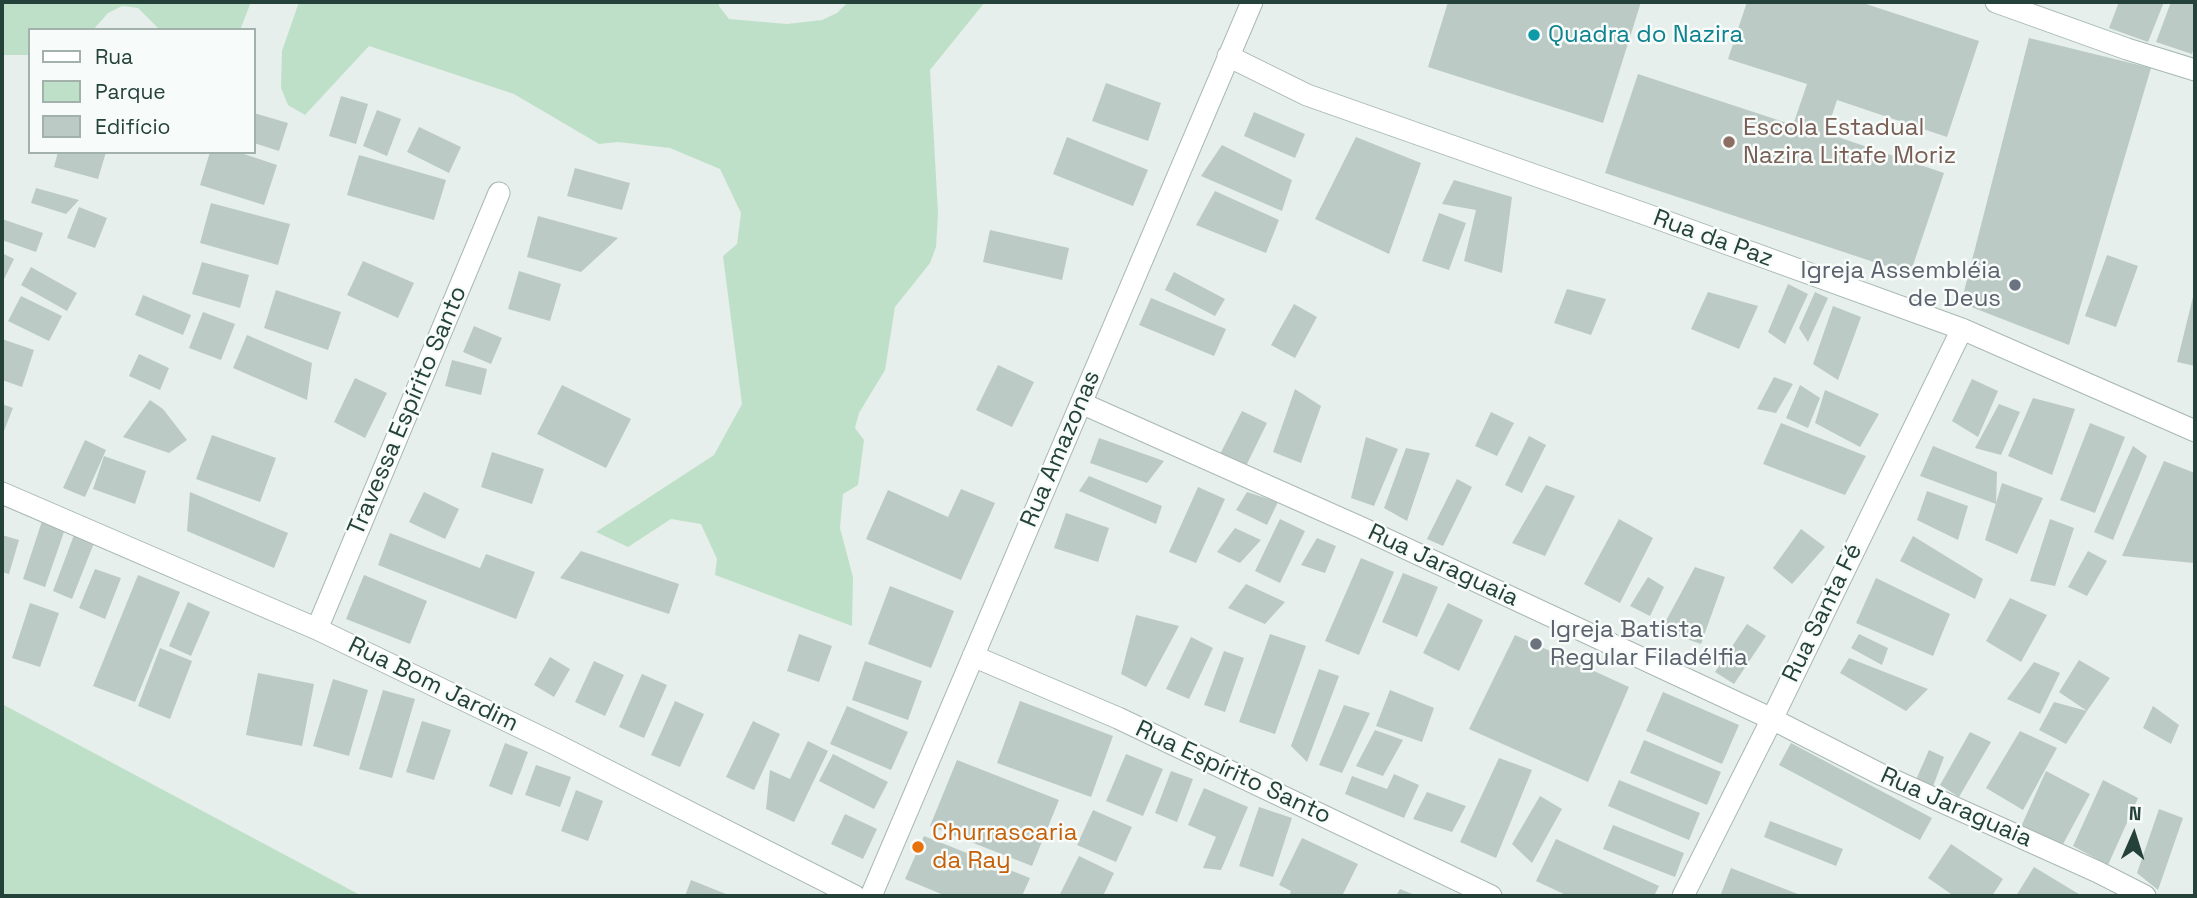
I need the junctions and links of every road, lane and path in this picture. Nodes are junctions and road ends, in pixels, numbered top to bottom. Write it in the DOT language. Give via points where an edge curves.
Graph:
graph roads {
  1 [pos="1252,2"];
  2 [pos="1996,2"];
  3 [pos="1228,56"];
  4 [pos="2195,70"];
  5 [pos="499,192"];
  6 [pos="1962,329"];
  7 [pos="1081,403"];
  8 [pos="2195,431"];
  9 [pos="2,494"];
  10 [pos="317,629"];
  11 [pos="973,656"];
  12 [pos="1772,719"];
  13 [pos="855,896"];
  14 [pos="870,896"];
  15 [pos="1491,896"];
  16 [pos="1683,896"];
  17 [pos="2145,896"];
  1 -- 3 [label="street, Rua Amazonas"];
  2 -- 4 [label="street"];
  3 -- 6 [label="street, Rua da Paz" via="1307,95"];
  3 -- 7 [label="street, Rua Amazonas"];
  5 -- 10 [label="street, Travessa Espírito Santo"];
  6 -- 8 [label="street, Rua da Paz"];
  6 -- 12 [label="street, Rua Santa Fé"];
  7 -- 11 [label="street, Rua Amazonas"];
  7 -- 12 [label="street, Rua Jaraguaia" via="1363,528"];
  9 -- 10 [label="street, Rua Bom Jardim"];
  10 -- 13 [label="street, Rua Bom Jardim"];
  11 -- 14 [label="street, Rua Amazonas"];
  11 -- 15 [label="street, Rua Espírito Santo" via="1118,718"];
  12 -- 16 [label="street, Rua Santa Fé"];
  12 -- 17 [label="street, Rua Jaraguaia"];
}
